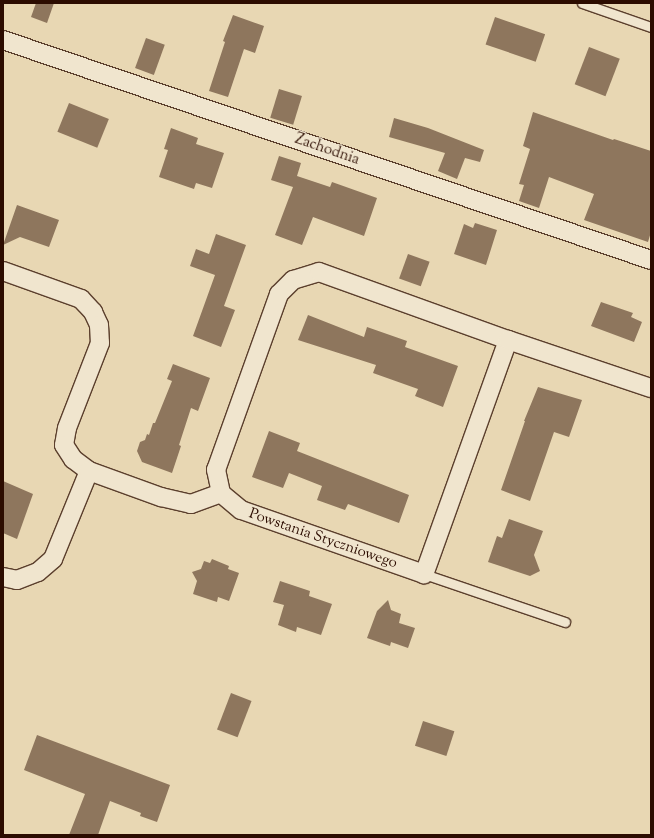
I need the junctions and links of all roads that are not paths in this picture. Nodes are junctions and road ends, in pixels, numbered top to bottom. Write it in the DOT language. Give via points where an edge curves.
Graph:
graph roads {
  1 [pos="582,3"];
  2 [pos="651,27"];
  3 [pos="3,40"];
  4 [pos="651,260"];
  5 [pos="3,271"];
  6 [pos="508,340"];
  7 [pos="651,388"];
  8 [pos="89,471"];
  9 [pos="221,493"];
  10 [pos="424,574"];
  11 [pos="3,577"];
  12 [pos="565,622"];
  1 -- 2 [label="lane"];
  3 -- 4 [label="street, Zachodnia"];
  5 -- 8 [label="street" via="81,299 93,312 98,325 100,343 67,428 64,445 73,459"];
  6 -- 7 [label="street"];
  6 -- 9 [label="street" via="319,272 293,280 279,294 216,470"];
  6 -- 10 [label="street"];
  8 -- 9 [label="street" via="161,497 191,504"];
  8 -- 11 [label="street" via="53,559 38,572 17,580"];
  9 -- 10 [label="street, Powstania Styczniowego" via="241,510"];
  10 -- 12 [label="lane"];
}
